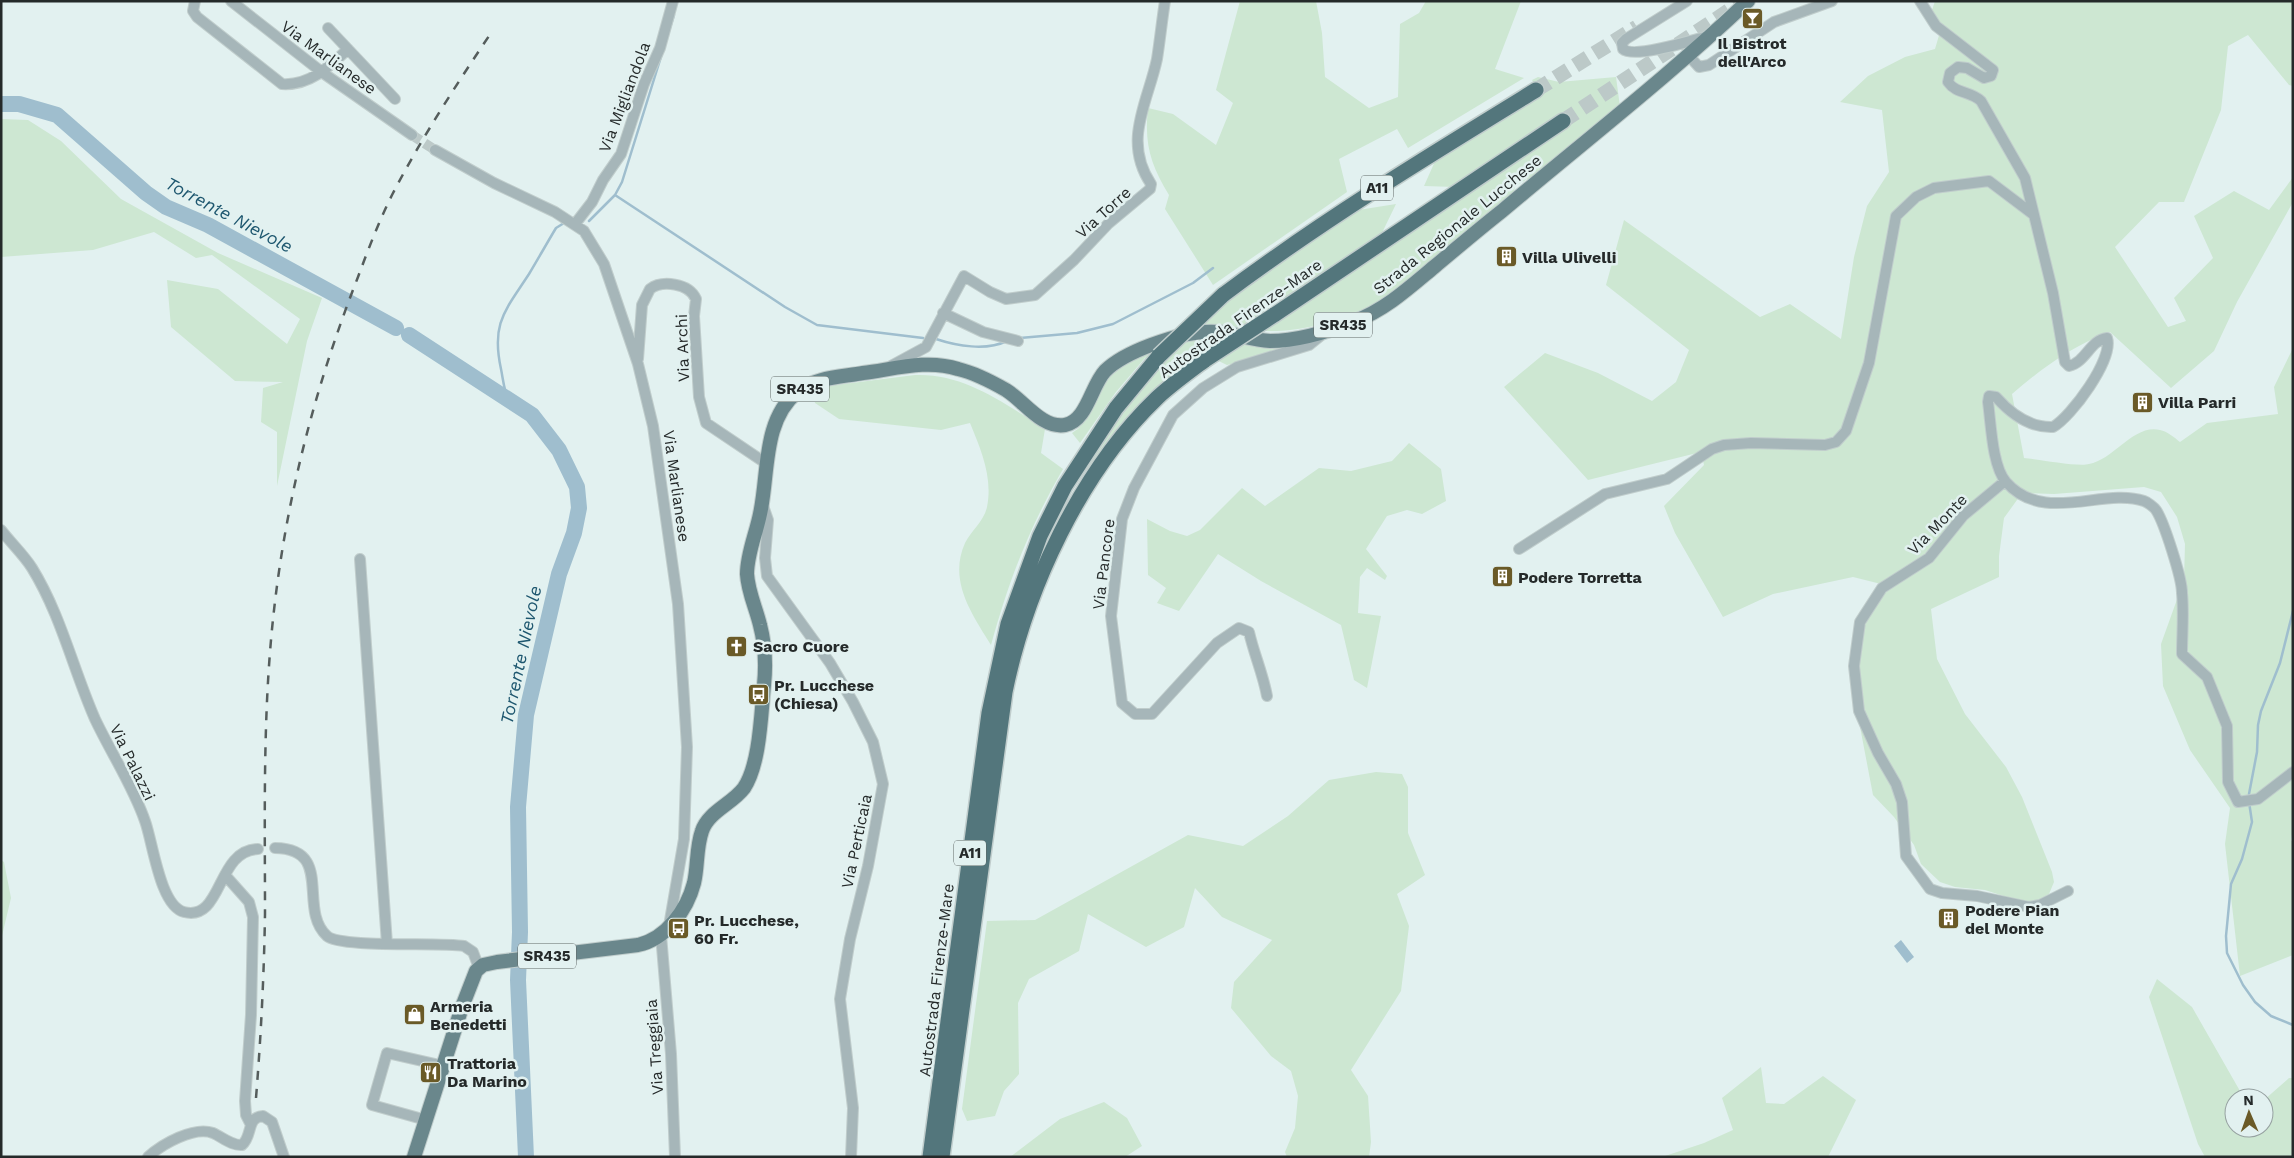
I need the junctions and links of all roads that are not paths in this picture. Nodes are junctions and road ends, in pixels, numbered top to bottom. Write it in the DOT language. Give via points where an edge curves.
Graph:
graph roads {
  1 [pos="195,1"];
  2 [pos="231,1"];
  3 [pos="673,1"];
  4 [pos="1165,1"];
  5 [pos="1687,1"];
  6 [pos="1748,1"];
  7 [pos="1832,1"];
  8 [pos="1920,1"];
  9 [pos="328,28"];
  10 [pos="1712,36"];
  11 [pos="348,49"];
  12 [pos="1689,56"];
  13 [pos="323,73"];
  14 [pos="1536,90"];
  15 [pos="395,99"];
  16 [pos="1563,121"];
  17 [pos="412,135"];
  18 [pos="435,150"];
  19 [pos="2034,215"];
  20 [pos="575,224"];
  21 [pos="943,313"];
  22 [pos="1327,330"];
  23 [pos="1018,340"];
  24 [pos="638,364"];
  25 [pos="882,370"];
  26 [pos="767,464"];
  27 [pos="2005,481"];
  28 [pos="762,503"];
  29 [pos="1,530"];
  30 [pos="1519,549"];
  31 [pos="360,559"];
  32 [pos="1267,696"];
  33 [pos="2293,772"];
  34 [pos="275,848"];
  35 [pos="258,849"];
  36 [pos="225,875"];
  37 [pos="219,888"];
  38 [pos="238,890"];
  39 [pos="2068,891"];
  40 [pos="665,931"];
  41 [pos="387,944"];
  42 [pos="479,968"];
  43 [pos="444,1066"];
  44 [pos="426,1120"];
  45 [pos="251,1125"];
  46 [pos="148,1157"];
  47 [pos="284,1157"];
  48 [pos="414,1157"];
  49 [pos="675,1157"];
  50 [pos="851,1157"];
  51 [pos="930,1157"];
  52 [pos="942,1157"];
  1 -- 13 [label="street" via="195,16 279,82 290,84"];
  2 -- 13 [label="street, Via Marlianese"];
  3 -- 20 [label="street, Via Migliandola" via="660,48 644,84 621,154"];
  4 -- 21 [label="street, Via Torre" via="1157,59 1139,119 1142,171 1151,184 1150,189 1108,224 1036,295 1006,298 964,276"];
  5 -- 10 [label="street" via="1626,39 1622,43 1623,49 1629,53 1641,52"];
  6 -- 10 [label="main road, Strada Regionale Lucchese / SR435"];
  7 -- 12 [label="street" via="1774,22 1709,65 1699,67"];
  8 -- 19 [label="street" via="1936,26 1992,67 1992,74 1984,78 1967,68 1958,67 1950,73 1948,82 1954,89 1977,97 1985,107 2025,178"];
  9 -- 11 [label="street"];
  10 -- 12 [label="main road, Strada Regionale Lucchese / SR435"];
  11 -- 13 [label="street"];
  11 -- 15 [label="street"];
  12 -- 22 [label="main road, Strada Regionale Lucchese / SR435" via="1403,293 1364,318"];
  13 -- 17 [label="street, Via Marlianese"];
  14 -- 51 [label="highway, Autostrada Firenze-Mare / A11, bridge" via="1360,199 1223,295 1159,356 1116,408 1065,486 1040,536 1008,624 988,713"];
  16 -- 52 [label="highway, Autostrada Firenze-Mare / A11, bridge" via="1205,360 1157,398 1102,464 1046,564 1022,624 1005,692"];
  18 -- 20 [label="street, Via Marlianese"];
  19 -- 27 [label="street" via="2065,362 2069,366 2075,364 2101,339 2107,338 2109,344 2089,388 2053,427 2018,418 1996,397 1989,396 1995,449"];
  19 -- 30 [label="street" via="1989,181 1934,188 1916,197 1896,216 1869,363 1846,431 1836,442 1825,445 1724,444 1667,479 1605,494"];
  20 -- 24 [label="street, Via Marlianese" via="589,237 604,264"];
  21 -- 23 [label="street" via="983,332"];
  21 -- 25 [label="street" via="926,347"];
  22 -- 25 [label="main road, Strada Regionale Lucchese / SR435" via="1272,341 1196,332 1152,345 1110,366 1095,386 1081,415 1074,422 1060,425 1050,424 1010,392 960,369 937,364"];
  22 -- 32 [label="street, Via Pancore" via="1309,345 1237,368 1192,397 1173,415 1134,488 1122,519 1111,616 1122,703 1136,714 1152,714 1217,643 1239,628 1250,632"];
  24 -- 26 [label="street, Via Archi" via="645,295 655,285 664,283 689,290 696,299 694,316 699,398 706,423"];
  24 -- 40 [label="street, Via Marlianese" via="653,426 677,595 687,747 684,839"];
  25 -- 26 [label="main road, Strada Regionale Lucchese / SR435" via="822,379 802,387 788,400 779,415"];
  26 -- 28 [label="main road, Strada Regionale Lucchese / SR435"];
  27 -- 33 [label="street" via="2022,496 2043,502 2071,504 2124,498 2145,501 2156,510 2182,591 2182,654 2207,677 2227,726 2228,782 2238,802 2258,800"];
  27 -- 39 [label="street, Via Monte" via="1963,516 1930,558 1882,588 1860,622 1854,666 1859,711 1902,802 1906,856 1930,889 2029,907"];
  28 -- 40 [label="main road, Strada Regionale Lucchese / SR435" via="747,576 760,624 765,678 753,764 743,789 704,825 694,884 683,908"];
  28 -- 50 [label="street, Via Perticaia" via="768,520 767,576 830,663 853,702 874,745 883,784 840,999 853,1108"];
  29 -- 37 [label="street, Via Palazzi" via="32,567 56,614 96,720 142,814 169,900 179,910 194,912 207,906"];
  31 -- 41 [label="street"];
  34 -- 41 [label="street" via="297,851 308,864 318,920 326,936 334,940"];
  35 -- 36 [label="street, Via Palazzi" via="239,854"];
  36 -- 37 [label="street, Via Palazzi"];
  36 -- 38 [label="street"];
  37 -- 38 [label="street"];
  38 -- 45 [label="street" via="248,902 253,917 245,1101"];
  40 -- 42 [label="main road, SR435" via="646,943 497,962"];
  40 -- 49 [label="street, Via Treggiaia"];
  41 -- 42 [label="street" via="464,946 473,952"];
  42 -- 43 [label="main road" via="462,1007"];
  43 -- 44 [label="main road"];
  43 -- 44 [label="street" via="388,1054 372,1105"];
  44 -- 48 [label="main road"];
  45 -- 46 [label="street" via="242,1144 212,1133 194,1132"];
  45 -- 47 [label="street" via="256,1117 270,1119"];
}
